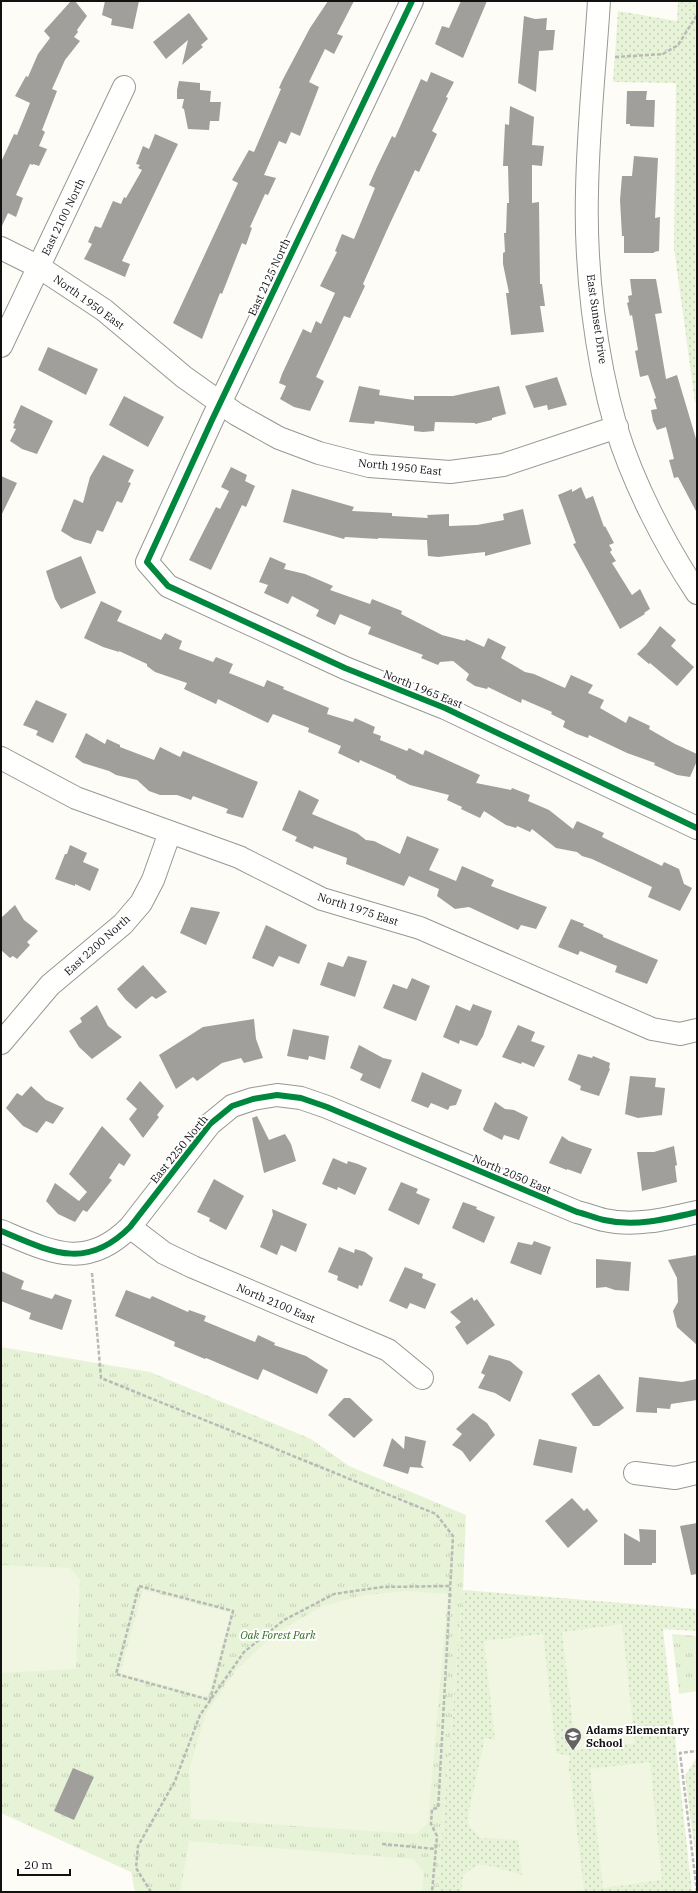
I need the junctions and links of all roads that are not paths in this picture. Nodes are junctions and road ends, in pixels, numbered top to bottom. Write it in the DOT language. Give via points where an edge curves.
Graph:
graph roads {
  1 [pos="412,1"];
  2 [pos="599,1"];
  3 [pos="124,87"];
  4 [pos="1,248"];
  5 [pos="38,267"];
  6 [pos="1,346"];
  7 [pos="221,403"];
  8 [pos="616,427"];
  9 [pos="147,562"];
  10 [pos="697,593"];
  11 [pos="1,758"];
  12 [pos="697,828"];
  13 [pos="170,832"];
  14 [pos="697,1030"];
  15 [pos="1,1044"];
  16 [pos="327,1107"];
  17 [pos="697,1212"];
  18 [pos="137,1218"];
  19 [pos="1,1231"];
  20 [pos="422,1378"];
  21 [pos="635,1473"];
  22 [pos="697,1473"];
  1 -- 7 [label="street, East 2125 North"];
  2 -- 8 [label="street, East Sunset Drive" via="587,192 591,292 601,358"];
  3 -- 5 [label="street, East 2100 North"];
  4 -- 5 [label="street, North 1950 East"];
  5 -- 6 [label="street, East 2100 North"];
  5 -- 7 [label="street, North 1950 East" via="104,310 184,377"];
  7 -- 8 [label="street, North 1950 East" via="279,438 319,453 369,466 408,470 450,472 503,465"];
  7 -- 9 [label="street, East 2125 North"];
  8 -- 10 [label="street, East Sunset Drive" via="638,482 677,562"];
  9 -- 12 [label="street, North 1965 East" via="168,586 345,668 445,708"];
  11 -- 13 [label="street, North 1975 East" via="76,798"];
  13 -- 14 [label="street, North 1975 East" via="239,857 322,899 420,928 652,1029 680,1034"];
  13 -- 15 [label="street, East 2200 North" via="153,880 141,903 123,924 50,985"];
  16 -- 17 [label="street, North 2050 East" via="577,1212 605,1220 658,1221"];
  16 -- 18 [label="street, East 2250 North" via="301,1098 277,1095 232,1106 210,1124"];
  18 -- 19 [label="street" via="116,1240 103,1248 75,1254 49,1251"];
  18 -- 20 [label="street, North 2100 East" via="164,1253 388,1350"];
  21 -- 22 [label="street" via="675,1478"];
}
